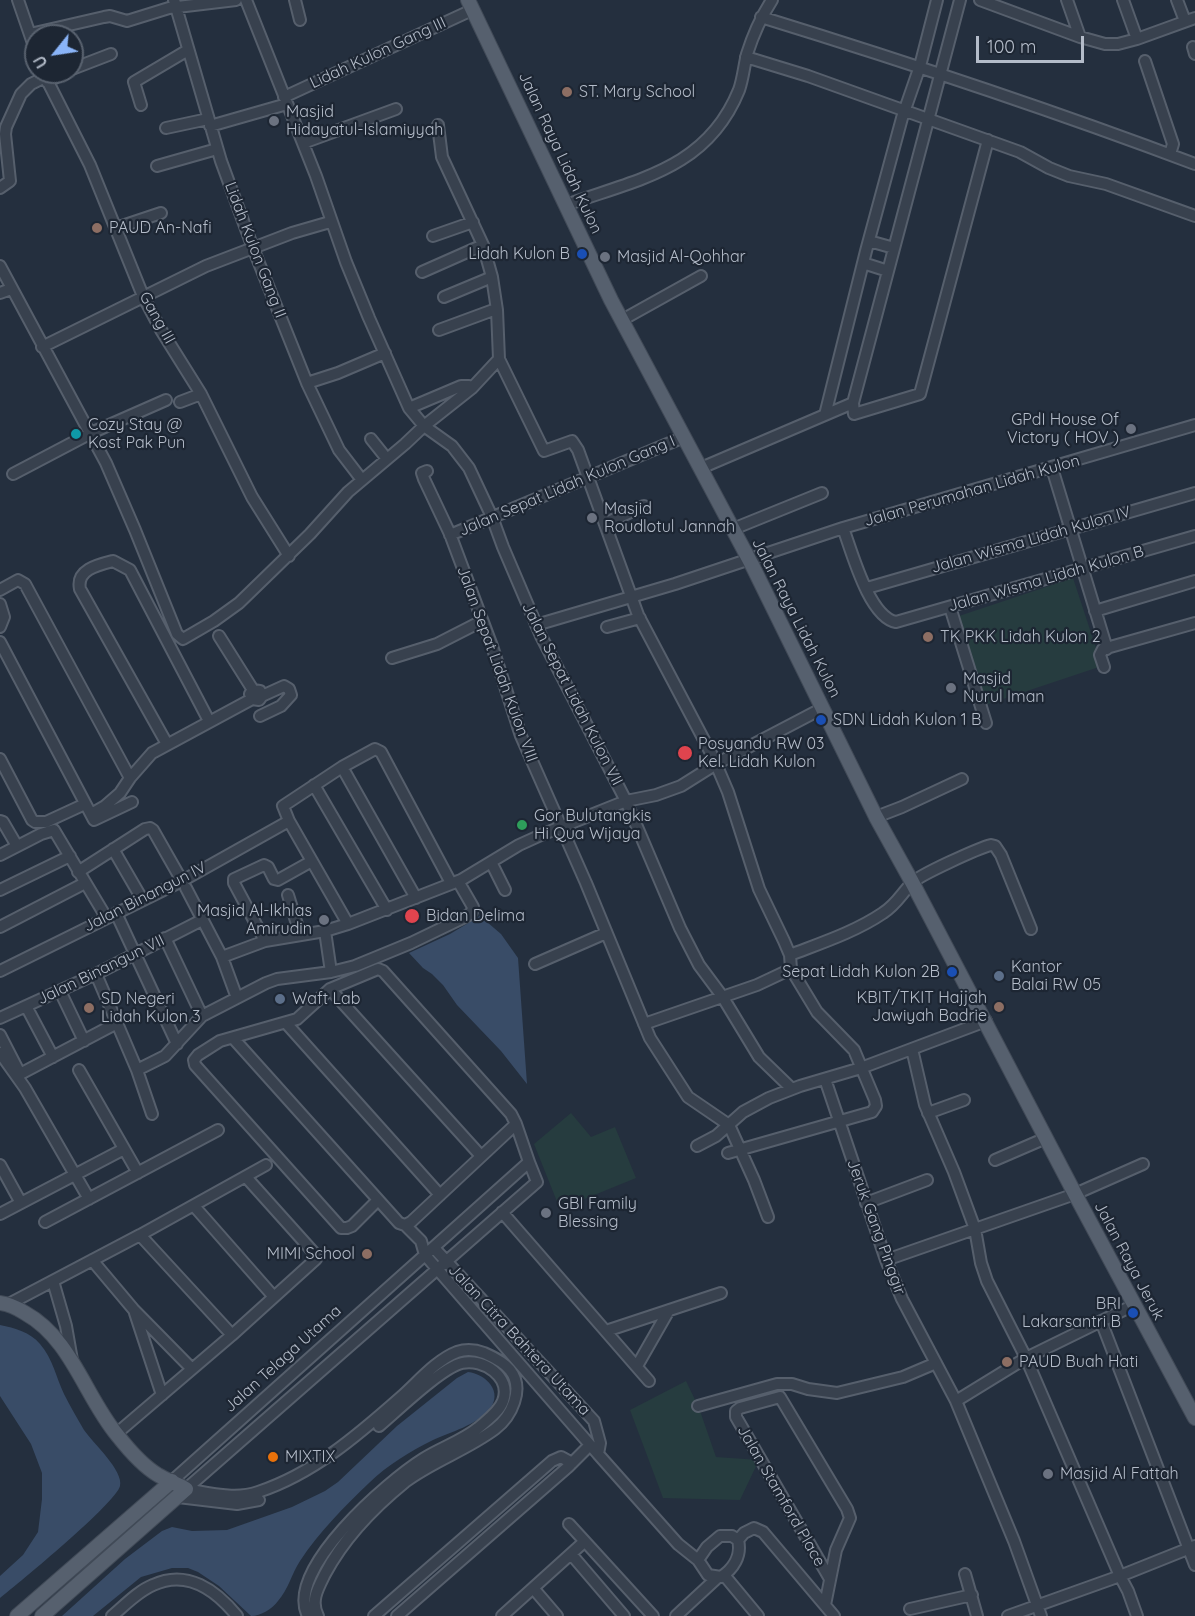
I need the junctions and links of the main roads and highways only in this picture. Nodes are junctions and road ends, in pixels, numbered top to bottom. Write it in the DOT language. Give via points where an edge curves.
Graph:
graph roads {
  1 [pos="470,5"];
  2 [pos="1035,1119"];
  3 [pos="4,1304"];
  4 [pos="1195,1418"];
  5 [pos="168,1485"];
  6 [pos="17,1616"];
  7 [pos="42,1616"];
  1 -- 2 [label="main road, Jalan Raya Lidah Kulon" via="622,320 749,559 876,817"];
  2 -- 4 [label="main road, Jalan Raya Jeruk"];
  3 -- 5 [label="main road" via="33,1317 53,1333 116,1434"];
  5 -- 6 [label="main road"];
  5 -- 7 [label="main road" via="182,1493"];
}
